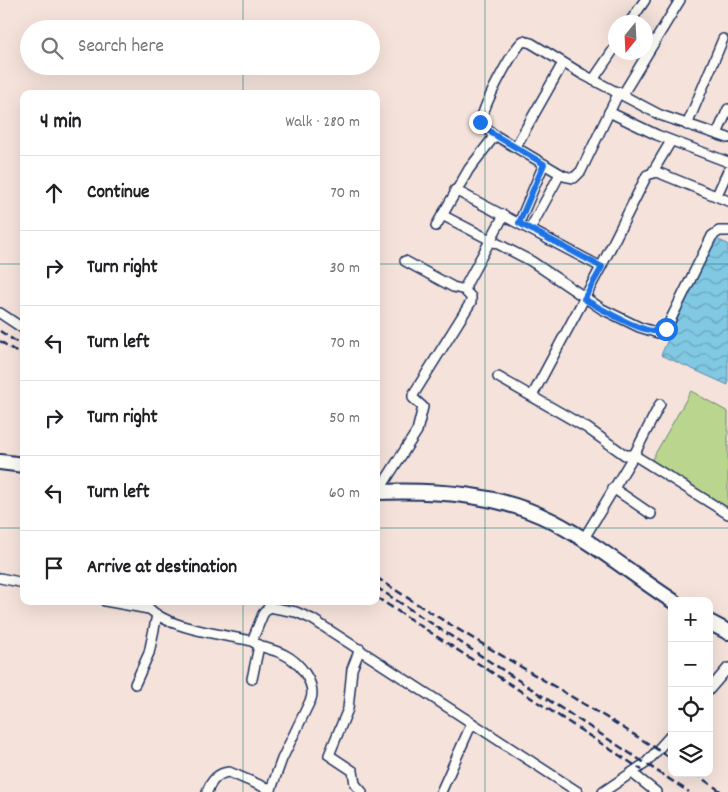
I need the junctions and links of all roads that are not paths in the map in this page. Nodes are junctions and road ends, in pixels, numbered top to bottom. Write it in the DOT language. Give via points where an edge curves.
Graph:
graph roads {
  1 [pos="644,0"];
  2 [pos="680,0"];
  3 [pos="634,15"];
  4 [pos="723,39"];
  5 [pos="608,58"];
  6 [pos="563,63"];
  7 [pos="593,80"];
  8 [pos="621,93"];
  9 [pos="728,109"];
  10 [pos="609,112"];
  11 [pos="687,125"];
  12 [pos="493,134"];
  13 [pos="717,134"];
  14 [pos="728,138"];
  15 [pos="671,141"];
  16 [pos="516,146"];
  17 [pos="728,162"];
  18 [pos="544,164"];
  19 [pos="728,171"];
  20 [pos="652,173"];
  21 [pos="560,174"];
  22 [pos="455,190"];
  23 [pos="717,196"];
  24 [pos="728,201"];
  25 [pos="442,215"];
  26 [pos="504,215"];
  27 [pos="519,223"];
  28 [pos="436,226"];
  29 [pos="530,229"];
  30 [pos="728,231"];
  31 [pos="491,240"];
  32 [pos="405,261"];
  33 [pos="602,267"];
  34 [pos="465,290"];
  35 [pos="584,299"];
  36 [pos="0,313"];
  37 [pos="20,327"];
  38 [pos="498,377"];
  39 [pos="532,396"];
  40 [pos="660,404"];
  41 [pos="634,455"];
  42 [pos="0,462"];
  43 [pos="20,464"];
  44 [pos="380,487"];
  45 [pos="613,488"];
  46 [pos="380,492"];
  47 [pos="651,514"];
  48 [pos="728,514"];
  49 [pos="584,540"];
  50 [pos="0,578"];
  51 [pos="20,582"];
  52 [pos="668,598"];
  53 [pos="146,605"];
  54 [pos="157,614"];
  55 [pos="713,624"];
  56 [pos="728,632"];
  57 [pos="256,644"];
  58 [pos="360,649"];
  59 [pos="728,668"];
  60 [pos="252,679"];
  61 [pos="134,684"];
  62 [pos="712,687"];
  63 [pos="472,723"];
  64 [pos="668,738"];
  65 [pos="632,773"];
  66 [pos="270,791"];
  67 [pos="207,792"];
  68 [pos="362,792"];
  69 [pos="441,792"];
  70 [pos="578,792"];
  71 [pos="603,792"];
  72 [pos="656,792"];
  1 -- 3 [label="street"];
  2 -- 8 [label="street"];
  4 -- 11 [label="street"];
  5 -- 7 [label="street"];
  6 -- 7 [label="street"];
  6 -- 12 [label="street" via="531,43 520,43 480,117 481,125"];
  6 -- 16 [label="street"];
  7 -- 8 [label="street"];
  8 -- 10 [label="street"];
  8 -- 11 [label="street"];
  9 -- 13 [label="street"];
  10 -- 15 [label="street"];
  10 -- 21 [label="street" via="578,175 574,178"];
  11 -- 13 [label="street"];
  12 -- 16 [label="street"];
  12 -- 22 [label="street" via="492,140"];
  13 -- 14 [label="street"];
  15 -- 17 [label="street"];
  15 -- 20 [label="street"];
  16 -- 18 [label="street"];
  18 -- 21 [label="street"];
  18 -- 27 [label="street"];
  19 -- 23 [label="street"];
  20 -- 23 [label="street" via="657,172"];
  20 -- 33 [label="street" via="645,178"];
  21 -- 29 [label="street"];
  22 -- 25 [label="street"];
  22 -- 26 [label="street"];
  23 -- 24 [label="street"];
  25 -- 28 [label="street"];
  25 -- 31 [label="street"];
  26 -- 27 [label="street"];
  26 -- 31 [label="street"];
  27 -- 29 [label="street"];
  29 -- 33 [label="street"];
  30 -- 35 [label="street" via="719,231 712,236 662,332 654,333 631,324"];
  31 -- 34 [label="street"];
  31 -- 35 [label="street" via="541,267"];
  32 -- 34 [label="street" via="455,288"];
  33 -- 35 [label="street"];
  34 -- 44 [label="street" via="472,297 471,302 413,395 423,407 417,431"];
  35 -- 39 [label="street"];
  36 -- 37 [label="street"];
  38 -- 39 [label="street"];
  39 -- 41 [label="street" via="625,455"];
  40 -- 41 [label="street"];
  41 -- 45 [label="street"];
  41 -- 48 [label="street"];
  42 -- 43 [label="main road"];
  45 -- 47 [label="street"];
  45 -- 49 [label="street"];
  46 -- 49 [label="main road" via="437,492 492,500 544,518"];
  49 -- 52 [label="main road"];
  50 -- 51 [label="street"];
  53 -- 54 [label="street"];
  54 -- 57 [label="street" via="194,630"];
  54 -- 61 [label="street" via="149,653"];
  55 -- 56 [label="main road"];
  57 -- 58 [label="street" via="263,614 272,607 312,619"];
  57 -- 60 [label="street"];
  57 -- 66 [label="street" via="289,657 306,675 313,690"];
  58 -- 63 [label="street"];
  58 -- 68 [label="street" via="352,669 348,709 328,754 353,772 355,784"];
  59 -- 62 [label="street"];
  63 -- 69 [label="street"];
  63 -- 70 [label="street"];
  64 -- 65 [label="street"];
  65 -- 71 [label="street"];
  65 -- 72 [label="street"];
  66 -- 67 [label="street" via="229,772 219,774"];
}
